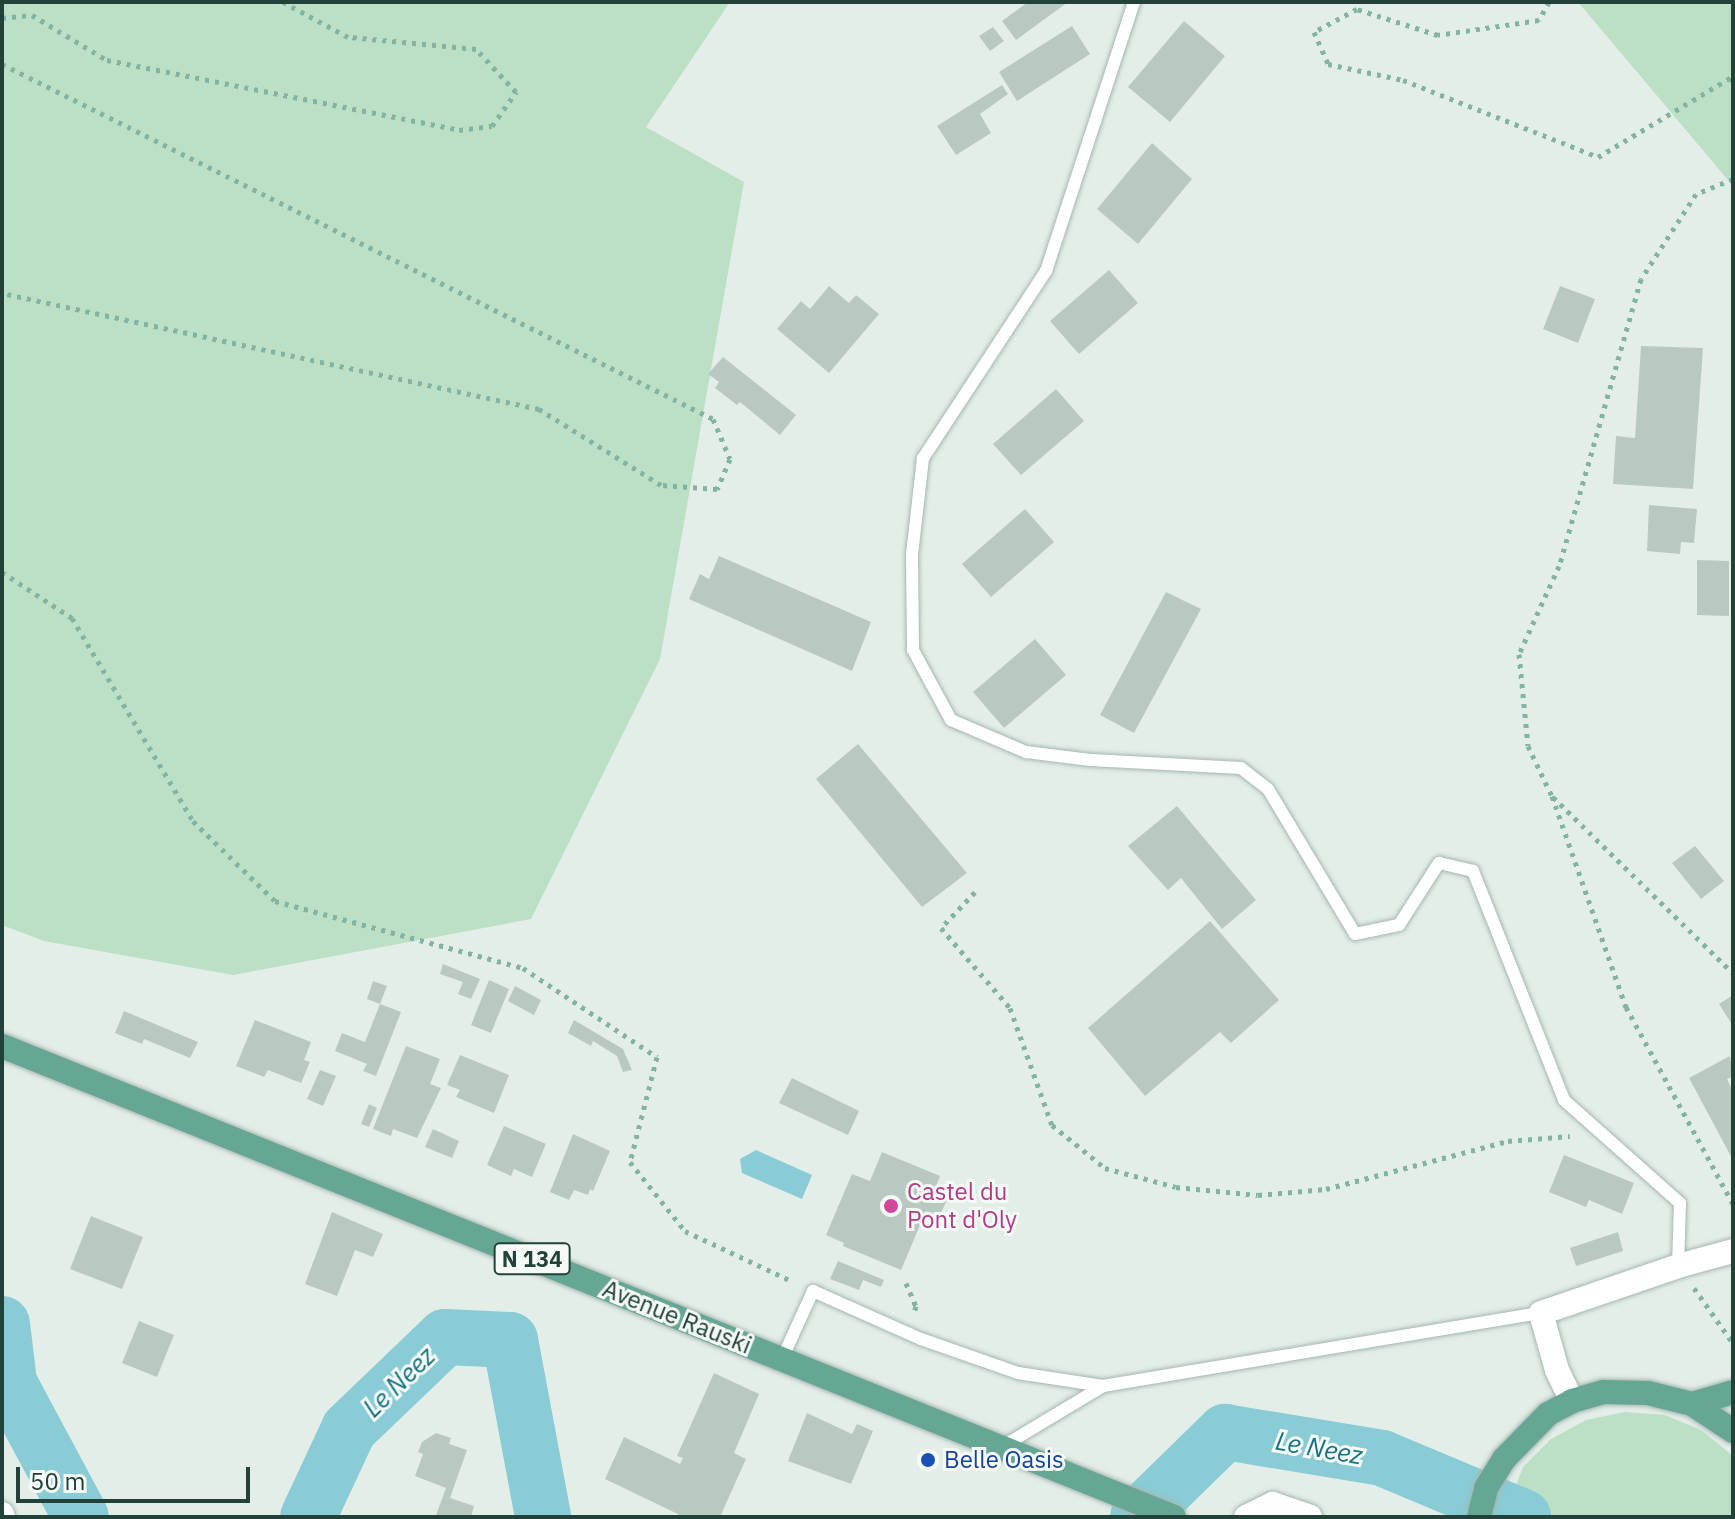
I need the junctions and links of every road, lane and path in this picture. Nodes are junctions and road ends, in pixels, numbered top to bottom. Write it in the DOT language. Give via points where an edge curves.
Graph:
graph roads {
  1 [pos="283,2"];
  2 [pos="1134,2"];
  3 [pos="1549,2"];
  4 [pos="2,18"];
  5 [pos="2,64"];
  6 [pos="1733,81"];
  7 [pos="1733,179"];
  8 [pos="2,293"];
  9 [pos="2,572"];
  10 [pos="1552,796"];
  11 [pos="975,892"];
  12 [pos="1733,973"];
  13 [pos="2,1046"];
  14 [pos="1618,1148"];
  15 [pos="1733,1204"];
  16 [pos="1733,1251"];
  17 [pos="1678,1266"];
  18 [pos="813,1291"];
  19 [pos="1541,1313"];
  20 [pos="1733,1343"];
  21 [pos="782,1359"];
  22 [pos="1103,1386"];
  23 [pos="1733,1392"];
  24 [pos="1572,1401"];
  25 [pos="1692,1404"];
  26 [pos="1733,1431"];
  27 [pos="1000,1448"];
  28 [pos="1486,1488"];
  29 [pos="1174,1517"];
  30 [pos="1246,1517"];
  31 [pos="1310,1517"];
  32 [pos="1467,1517"];
  33 [pos="1479,1517"];
  1 -- 4 [label="path" via="348,37 476,49 516,92 492,126 459,130 107,60 32,15"];
  2 -- 14 [label="lane" via="1046,271 923,458 912,554 913,650 951,720 1026,752 1241,768 1268,789 1355,934 1399,925 1439,863 1473,871 1564,1100"];
  3 -- 6 [label="path" via="1539,20 1438,35 1357,9 1314,32 1328,64 1403,80 1598,157 1730,78"];
  5 -- 8 [label="path" via="713,419 730,459 717,489 661,485 539,409"];
  7 -- 10 [label="path" via="1696,194 1641,279 1559,566 1519,654 1528,746"];
  9 -- 18 [label="path" via="72,618 193,821 275,901 523,968 657,1057 630,1162 685,1231"];
  10 -- 12 [label="path"];
  10 -- 15 [label="path" via="1626,1007"];
  11 -- 14 [label="path" via="941,928 1010,1008 1052,1125 1105,1168 1176,1187 1258,1195 1326,1189 1508,1141 1571,1136"];
  13 -- 21 [label="main road, Avenue Rauski / N 134"];
  14 -- 17 [label="lane" via="1680,1203"];
  16 -- 17 [label="street"];
  17 -- 19 [label="street"];
  17 -- 20 [label="path"];
  18 -- 21 [label="lane"];
  18 -- 22 [label="lane" via="921,1339 1018,1373"];
  19 -- 22 [label="lane"];
  19 -- 24 [label="street"];
  21 -- 27 [label="main road, Avenue Rauski / N 134"];
  22 -- 27 [label="lane"];
  23 -- 25 [label="main road"];
  24 -- 25 [label="main road" via="1604,1392 1648,1393"];
  24 -- 28 [label="main road" via="1526,1433"];
  25 -- 26 [label="main road"];
  27 -- 29 [label="main road, Avenue Rauski / N 134"];
  28 -- 32 [label="main road"];
  28 -- 33 [label="main road"];
  30 -- 31 [label="street" via="1273,1504"];
}
